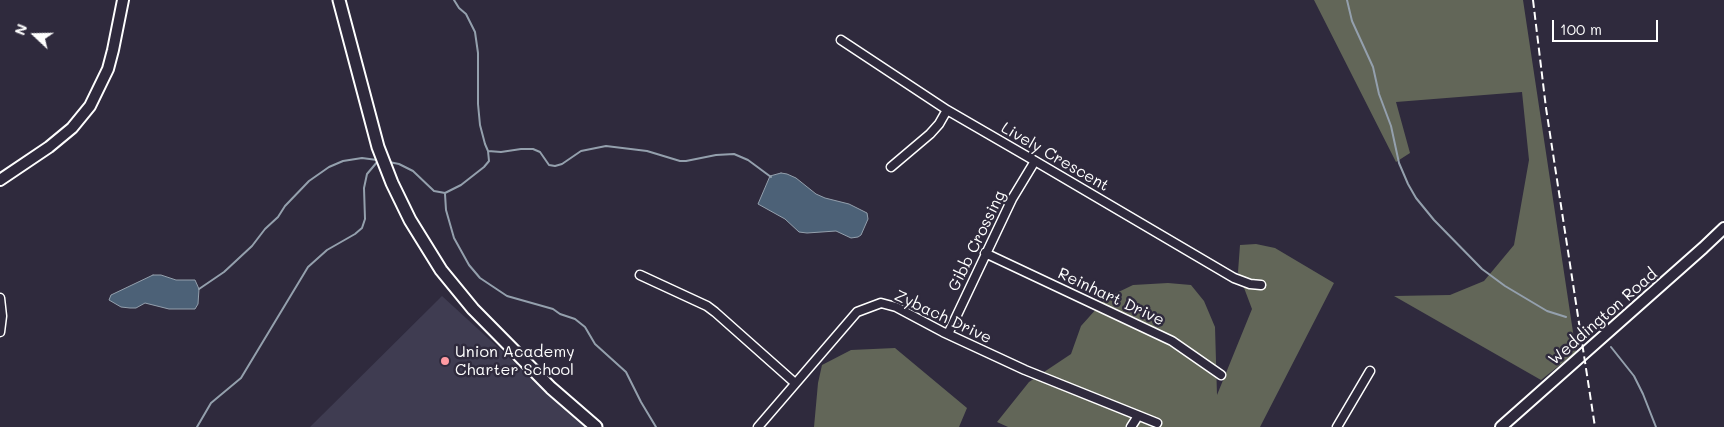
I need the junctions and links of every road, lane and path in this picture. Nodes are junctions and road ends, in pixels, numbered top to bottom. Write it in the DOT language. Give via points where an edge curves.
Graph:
graph roads {
  1 [pos="123,0"];
  2 [pos="339,0"];
  3 [pos="840,40"];
  4 [pos="947,110"];
  5 [pos="1035,161"];
  6 [pos="891,167"];
  7 [pos="0,180"];
  8 [pos="1724,228"];
  9 [pos="985,253"];
  10 [pos="640,275"];
  11 [pos="1261,285"];
  12 [pos="0,298"];
  13 [pos="0,332"];
  14 [pos="948,334"];
  15 [pos="1370,371"];
  16 [pos="1221,375"];
  17 [pos="795,383"];
  18 [pos="551,388"];
  19 [pos="1138,416"];
  20 [pos="1158,424"];
  21 [pos="589,427"];
  22 [pos="596,427"];
  23 [pos="758,427"];
  24 [pos="1131,427"];
  25 [pos="1338,427"];
  26 [pos="1501,427"];
  1 -- 7 [label="main road" via="108,69 90,106 49,148"];
  2 -- 18 [label="main road" via="376,141 400,201 441,270 473,309"];
  3 -- 4 [label="street, Lively Crescent"];
  4 -- 5 [label="street, Lively Crescent"];
  4 -- 6 [label="street" via="930,134"];
  5 -- 9 [label="street, Gibb Crossing"];
  5 -- 11 [label="street, Lively Crescent" via="1234,278"];
  8 -- 26 [label="main road, Weddington Road"];
  9 -- 14 [label="street, Gibb Crossing"];
  9 -- 16 [label="street, Reinhart Drive" via="1172,341"];
  10 -- 17 [label="street" via="716,312"];
  12 -- 13 [label="street"];
  14 -- 17 [label="street, Zybach Drive" via="896,306 881,303 857,312"];
  14 -- 19 [label="street, Zybach Drive" via="1025,370"];
  15 -- 25 [label="street"];
  17 -- 23 [label="street, Zybach Drive"];
  18 -- 21 [label="main road"];
  18 -- 22 [label="main road"];
  19 -- 20 [label="street, Zybach Drive"];
  19 -- 24 [label="street"];
}
